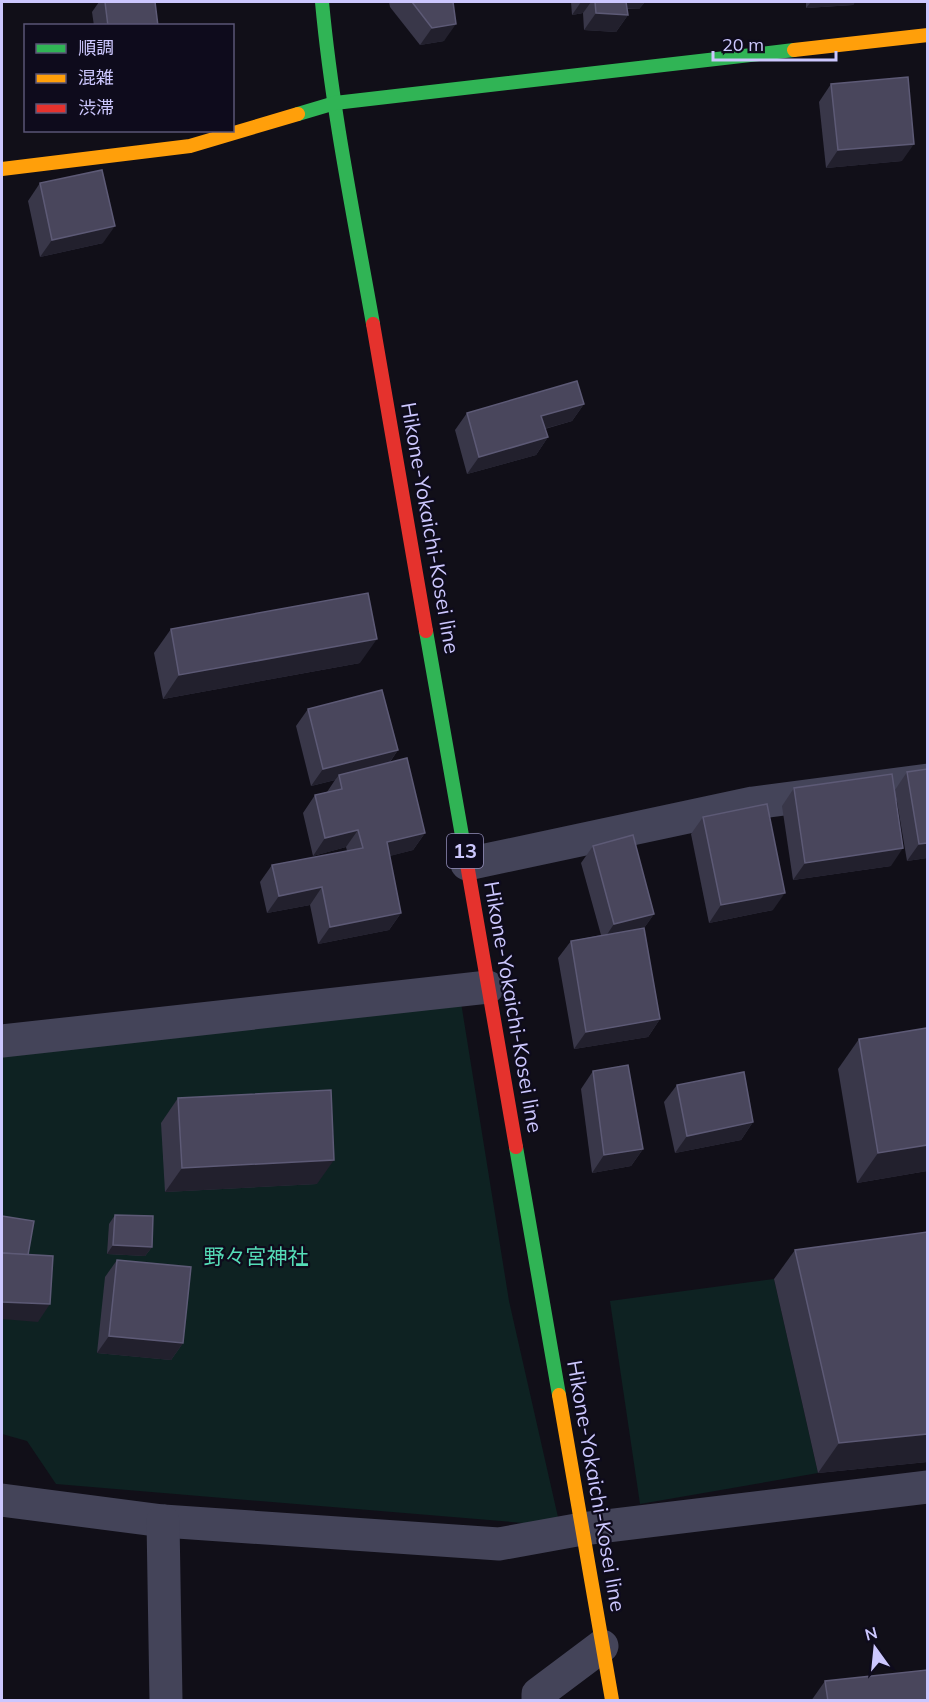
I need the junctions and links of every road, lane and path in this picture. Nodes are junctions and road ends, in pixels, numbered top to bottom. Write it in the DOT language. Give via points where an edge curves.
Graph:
graph roads {
  1 [pos="322,2"];
  2 [pos="927,35"];
  3 [pos="335,103"];
  4 [pos="2,169"];
  5 [pos="927,780"];
  6 [pos="467,864"];
  7 [pos="488,987"];
  8 [pos="2,1041"];
  9 [pos="927,1487"];
  10 [pos="2,1500"];
  11 [pos="163,1521"];
  12 [pos="582,1529"];
  13 [pos="602,1646"];
  14 [pos="166,1701"];
  15 [pos="538,1701"];
  16 [pos="612,1701"];
  1 -- 3 [label="main road, Hikone-Yokaichi-Kosei line / 13"];
  2 -- 3 [label="main road"];
  3 -- 4 [label="main road" via="190,146"];
  3 -- 6 [label="main road, Hikone-Yokaichi-Kosei line / 13"];
  5 -- 6 [label="street" via="753,803"];
  6 -- 7 [label="main road, Hikone-Yokaichi-Kosei line / 13"];
  7 -- 8 [label="street"];
  7 -- 12 [label="main road, Hikone-Yokaichi-Kosei line / 13"];
  9 -- 12 [label="street"];
  10 -- 11 [label="street"];
  11 -- 12 [label="street" via="500,1544"];
  11 -- 14 [label="street"];
  12 -- 13 [label="main road, Hikone-Yokaichi-Kosei line / 13"];
  13 -- 15 [label="street" via="538,1694"];
  13 -- 16 [label="main road, Hikone-Yokaichi-Kosei line / 13"];
}
